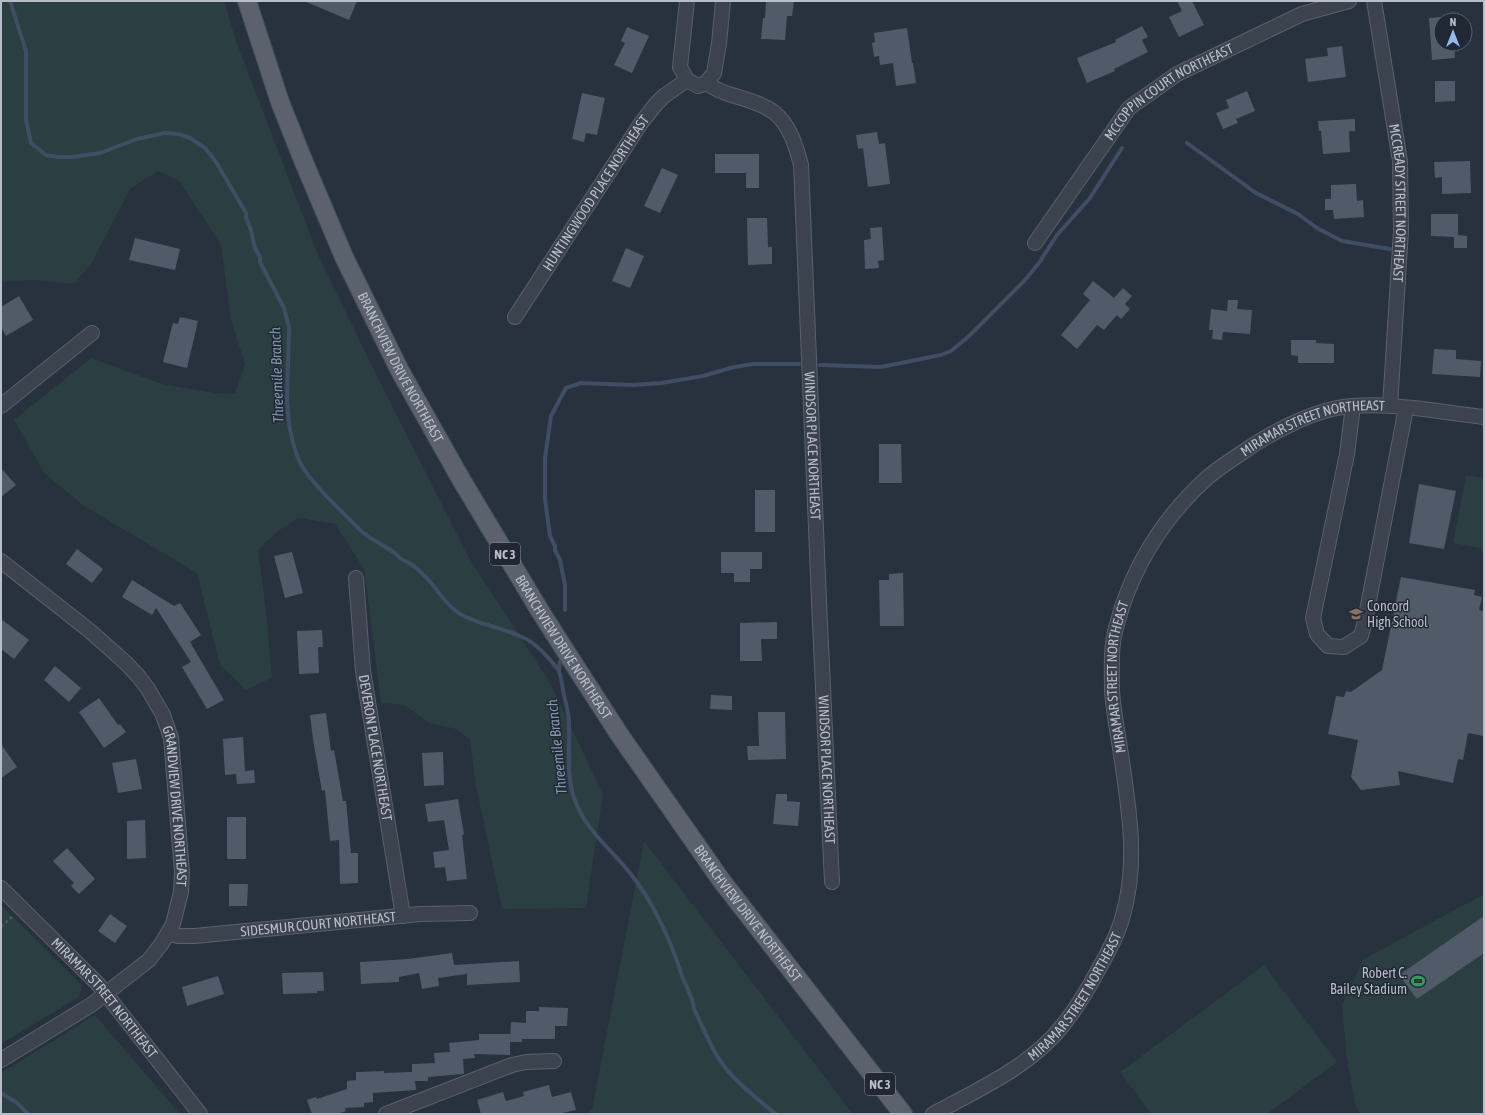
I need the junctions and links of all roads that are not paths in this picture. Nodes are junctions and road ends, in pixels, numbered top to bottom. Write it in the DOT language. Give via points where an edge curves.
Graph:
graph roads {
  1 [pos="247,1"];
  2 [pos="687,1"];
  3 [pos="723,1"];
  4 [pos="1349,1"];
  5 [pos="1374,1"];
  6 [pos="687,80"];
  7 [pos="706,83"];
  8 [pos="1035,243"];
  9 [pos="515,317"];
  10 [pos="92,333"];
  11 [pos="1,406"];
  12 [pos="1353,406"];
  13 [pos="1390,406"];
  14 [pos="1406,408"];
  15 [pos="1484,417"];
  16 [pos="1,561"];
  17 [pos="356,578"];
  18 [pos="832,882"];
  19 [pos="1,888"];
  20 [pos="470,913"];
  21 [pos="403,916"];
  22 [pos="168,934"];
  23 [pos="106,993"];
  24 [pos="1,1060"];
  25 [pos="554,1061"];
  26 [pos="200,1114"];
  27 [pos="386,1114"];
  28 [pos="903,1114"];
  29 [pos="934,1114"];
  1 -- 28 [label="main road, BRANCHVIEW DRIVE NORTHEAST / NC 3" via="280,102 344,257 400,371 462,481 536,605 619,734 716,874"];
  2 -- 6 [label="street" via="680,68"];
  3 -- 7 [label="street" via="714,73"];
  4 -- 8 [label="street, MCCOPPIN COURT NORTHEAST" via="1302,14 1177,74 1129,108"];
  5 -- 13 [label="street, MCCREADY STREET NORTHEAST" via="1400,161 1401,232"];
  6 -- 7 [label="street, WINDSOR PLACE NORTHEAST" via="698,86"];
  6 -- 9 [label="street, HUNTINGWOOD PLACE NORTHEAST" via="664,96 641,123"];
  7 -- 18 [label="street, WINDSOR PLACE NORTHEAST" via="774,112 785,123 801,165"];
  10 -- 11 [label="street"];
  12 -- 13 [label="street, MIRAMAR STREET NORTHEAST"];
  12 -- 14 [label="street" via="1347,454 1313,618 1317,634 1328,646 1344,647 1360,636 1363,629"];
  12 -- 29 [label="street, MIRAMAR STREET NORTHEAST" via="1313,414 1259,441 1209,476 1175,510 1157,536 1129,586 1113,642 1112,693 1130,810 1132,853 1128,890 1113,943 1083,998 1057,1032 1039,1050 998,1079"];
  13 -- 14 [label="street, MIRAMAR STREET NORTHEAST"];
  14 -- 15 [label="street, MIRAMAR STREET NORTHEAST"];
  16 -- 22 [label="street, GRANDVIEW DRIVE NORTHEAST" via="127,664 140,677 163,715 171,738 182,872 181,892"];
  17 -- 21 [label="street, DEVERON PLACE NORTHEAST" via="363,671"];
  19 -- 23 [label="street, MIRAMAR STREET NORTHEAST"];
  20 -- 21 [label="street, SIDESMUR COURT NORTHEAST"];
  21 -- 22 [label="street, SIDESMUR COURT NORTHEAST" via="195,936"];
  22 -- 23 [label="street, GRANDVIEW DRIVE NORTHEAST" via="149,960"];
  23 -- 24 [label="street, GRANDVIEW DRIVE NORTHEAST" via="91,1005"];
  23 -- 26 [label="street, MIRAMAR STREET NORTHEAST"];
  25 -- 27 [label="street" via="512,1065"];
}
